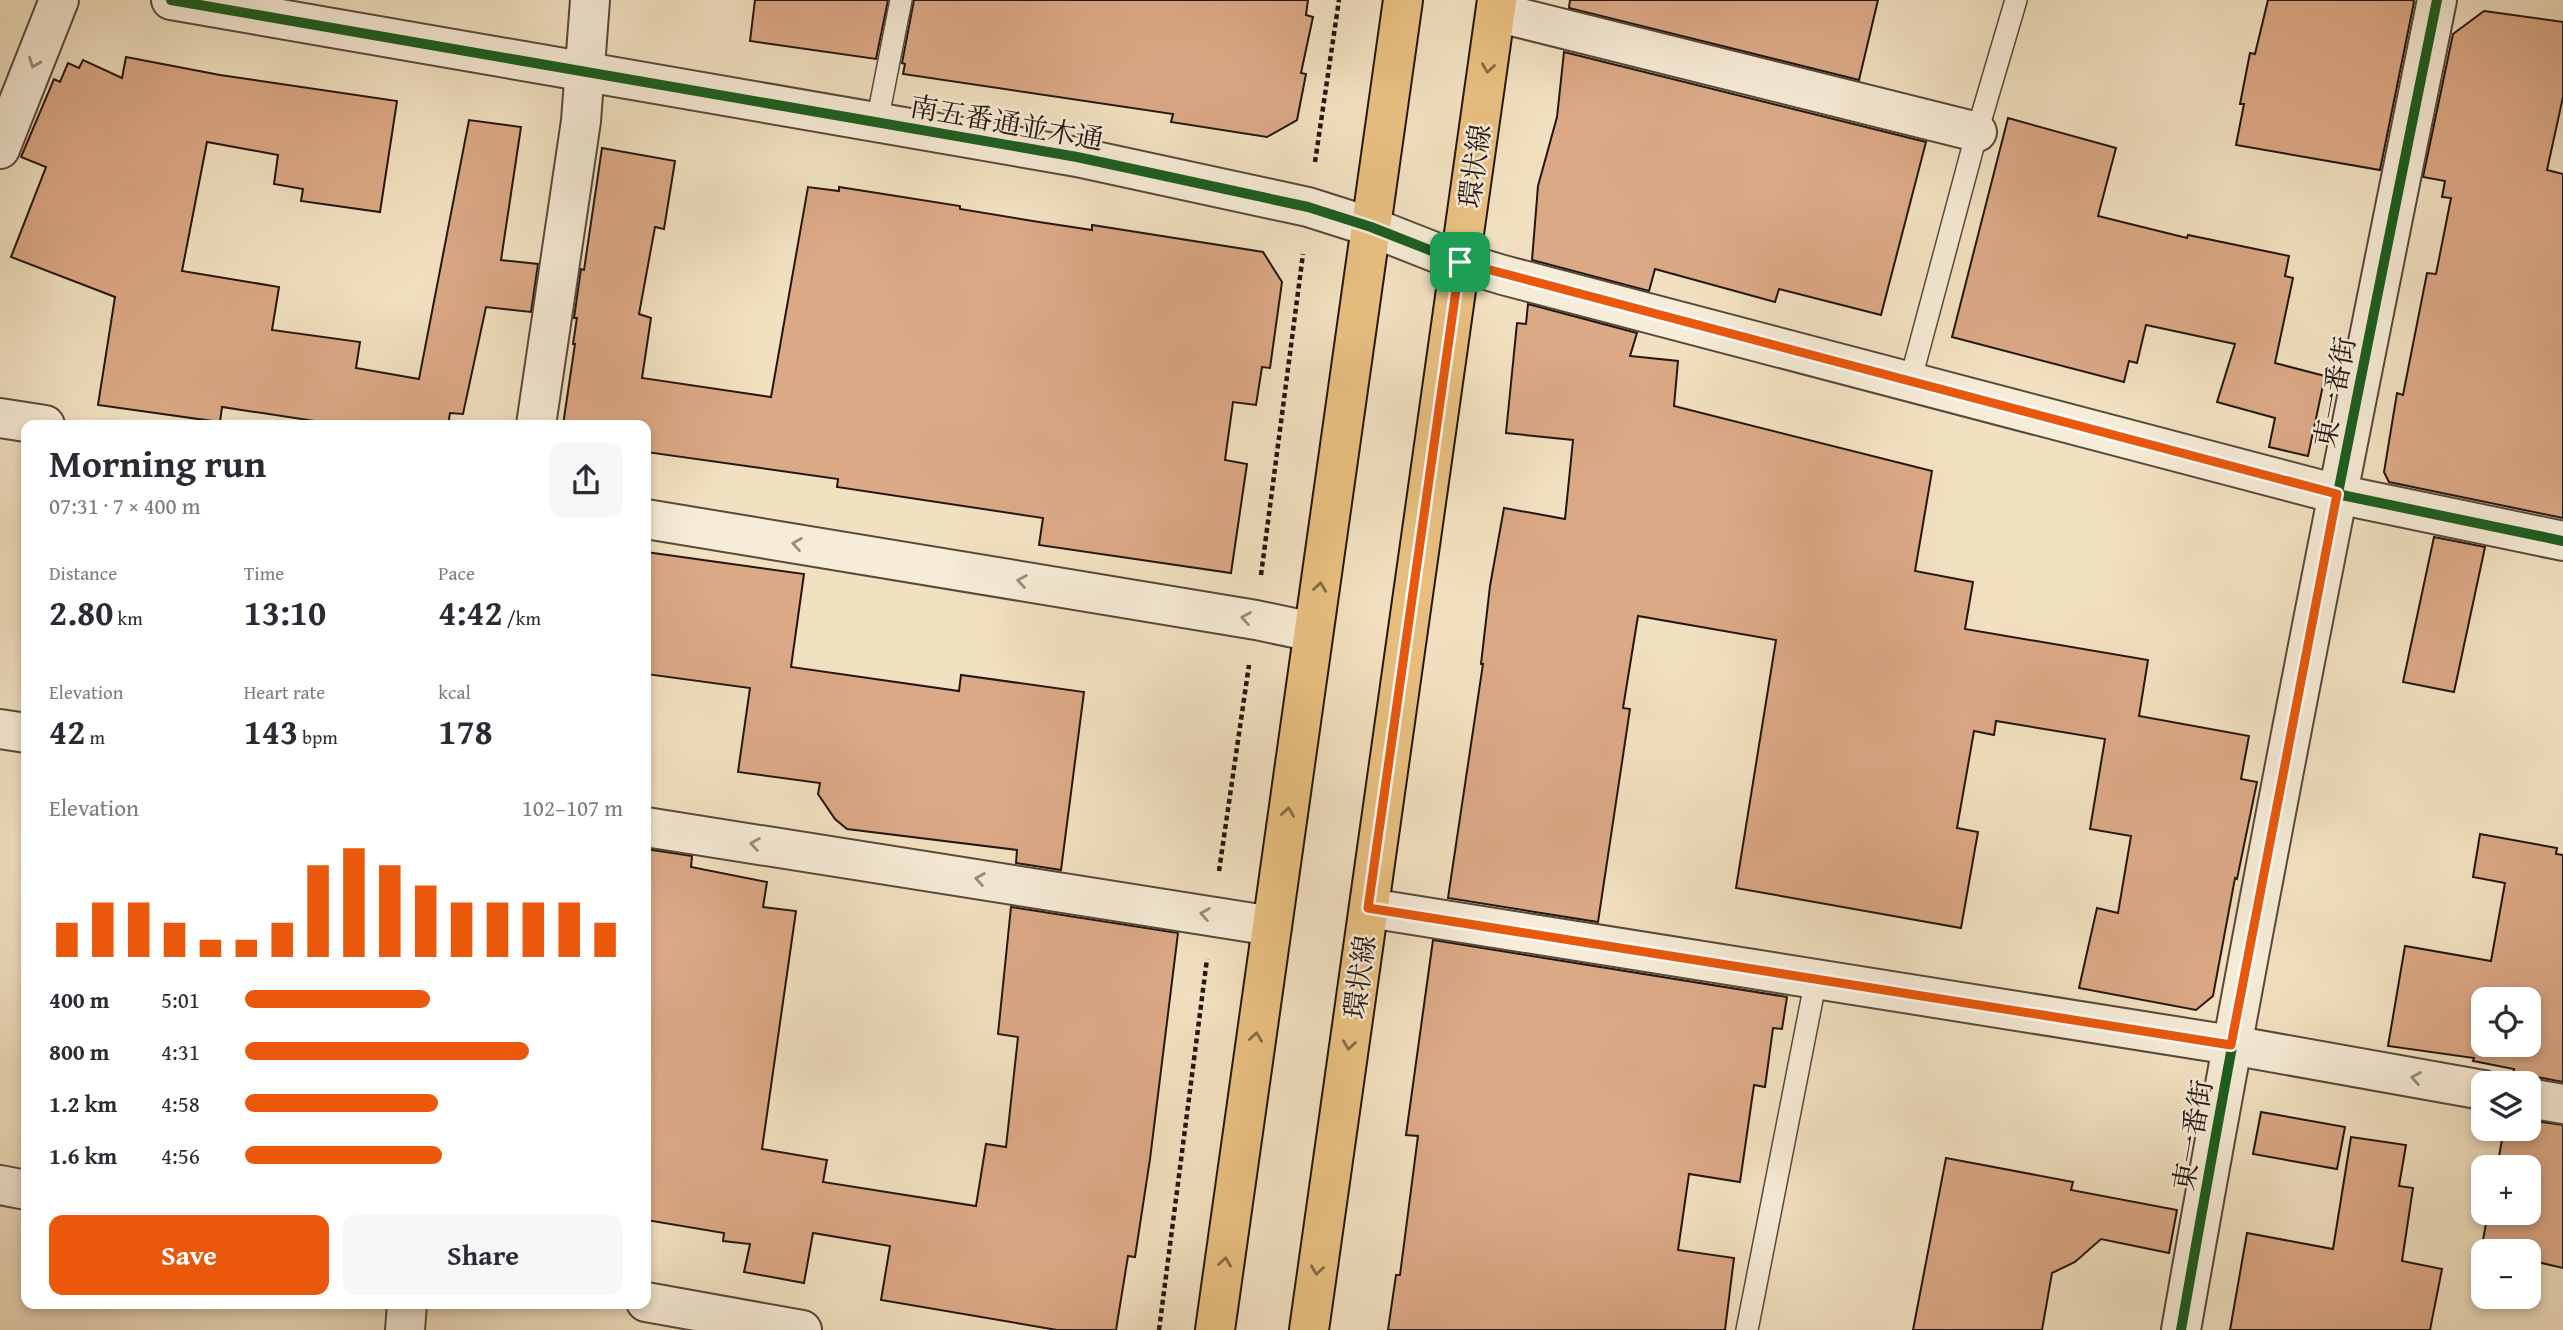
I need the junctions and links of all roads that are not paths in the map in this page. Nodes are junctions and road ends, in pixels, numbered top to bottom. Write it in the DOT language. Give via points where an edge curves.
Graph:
graph roads {
  1 [pos="59,0"];
  2 [pos="171,0"];
  3 [pos="590,0"];
  4 [pos="901,0"];
  5 [pos="1403,0"];
  6 [pos="2016,0"];
  7 [pos="2437,0"];
  8 [pos="1496,6"];
  9 [pos="585,72"];
  10 [pos="877,122"];
  11 [pos="1977,131"];
  12 [pos="0,149"];
  13 [pos="1371,227"];
  14 [pos="1460,262"];
  15 [pos="1910,382"];
  16 [pos="0,418"];
  17 [pos="537,420"];
  18 [pos="21,421"];
  19 [pos="2337,494"];
  20 [pos="651,520"];
  21 [pos="2563,541"];
  22 [pos="1313,632"];
  23 [pos="0,729"];
  24 [pos="21,732"];
  25 [pos="651,828"];
  26 [pos="1368,908"];
  27 [pos="1272,926"];
  28 [pos="1816,979"];
  29 [pos="2231,1045"];
  30 [pos="2471,1088"];
  31 [pos="2541,1100"];
  32 [pos="2563,1104"];
  33 [pos="0,1185"];
  34 [pos="21,1189"];
  35 [pos="651,1303"];
  36 [pos="407,1309"];
  37 [pos="405,1330"];
  38 [pos="802,1330"];
  39 [pos="1215,1330"];
  40 [pos="1309,1330"];
  41 [pos="1747,1330"];
  42 [pos="2181,1330"];
  1 -- 12 [label="street, one-way"];
  2 -- 9 [label="street, 南五番通並木通"];
  3 -- 9 [label="street"];
  4 -- 10 [label="lane"];
  5 -- 13 [label="main road"];
  6 -- 11 [label="lane"];
  7 -- 19 [label="street, 東一番街"];
  8 -- 11 [label="street"];
  8 -- 14 [label="main road, 環状線, one-way"];
  9 -- 10 [label="street, 南五番通並木通"];
  9 -- 17 [label="street"];
  10 -- 13 [label="street, 南五番通並木通" via="1077,157 1308,207"];
  11 -- 15 [label="lane"];
  13 -- 14 [label="street, 南五番通並木通"];
  22 -- 13 [label="main road, one-way"];
  14 -- 15 [label="street, 南五番通並木通"];
  14 -- 26 [label="main road, 環状線"];
  15 -- 19 [label="street, 南五番通並木通"];
  16 -- 18 [label="street"];
  19 -- 21 [label="street, 南五番通並木通"];
  19 -- 29 [label="street, 東一番街"];
  22 -- 20 [label="street, one-way"];
  27 -- 22 [label="main road, one-way"];
  23 -- 24 [label="street"];
  27 -- 25 [label="street, one-way"];
  26 -- 28 [label="street"];
  26 -- 40 [label="main road, 環状線, one-way"];
  39 -- 27 [label="main road, one-way"];
  28 -- 29 [label="street"];
  28 -- 41 [label="lane"];
  30 -- 29 [label="street, one-way"];
  29 -- 42 [label="street, 東一番街"];
  31 -- 32 [label="street"];
  33 -- 34 [label="street"];
  35 -- 38 [label="street"];
  36 -- 37 [label="street"];
}
